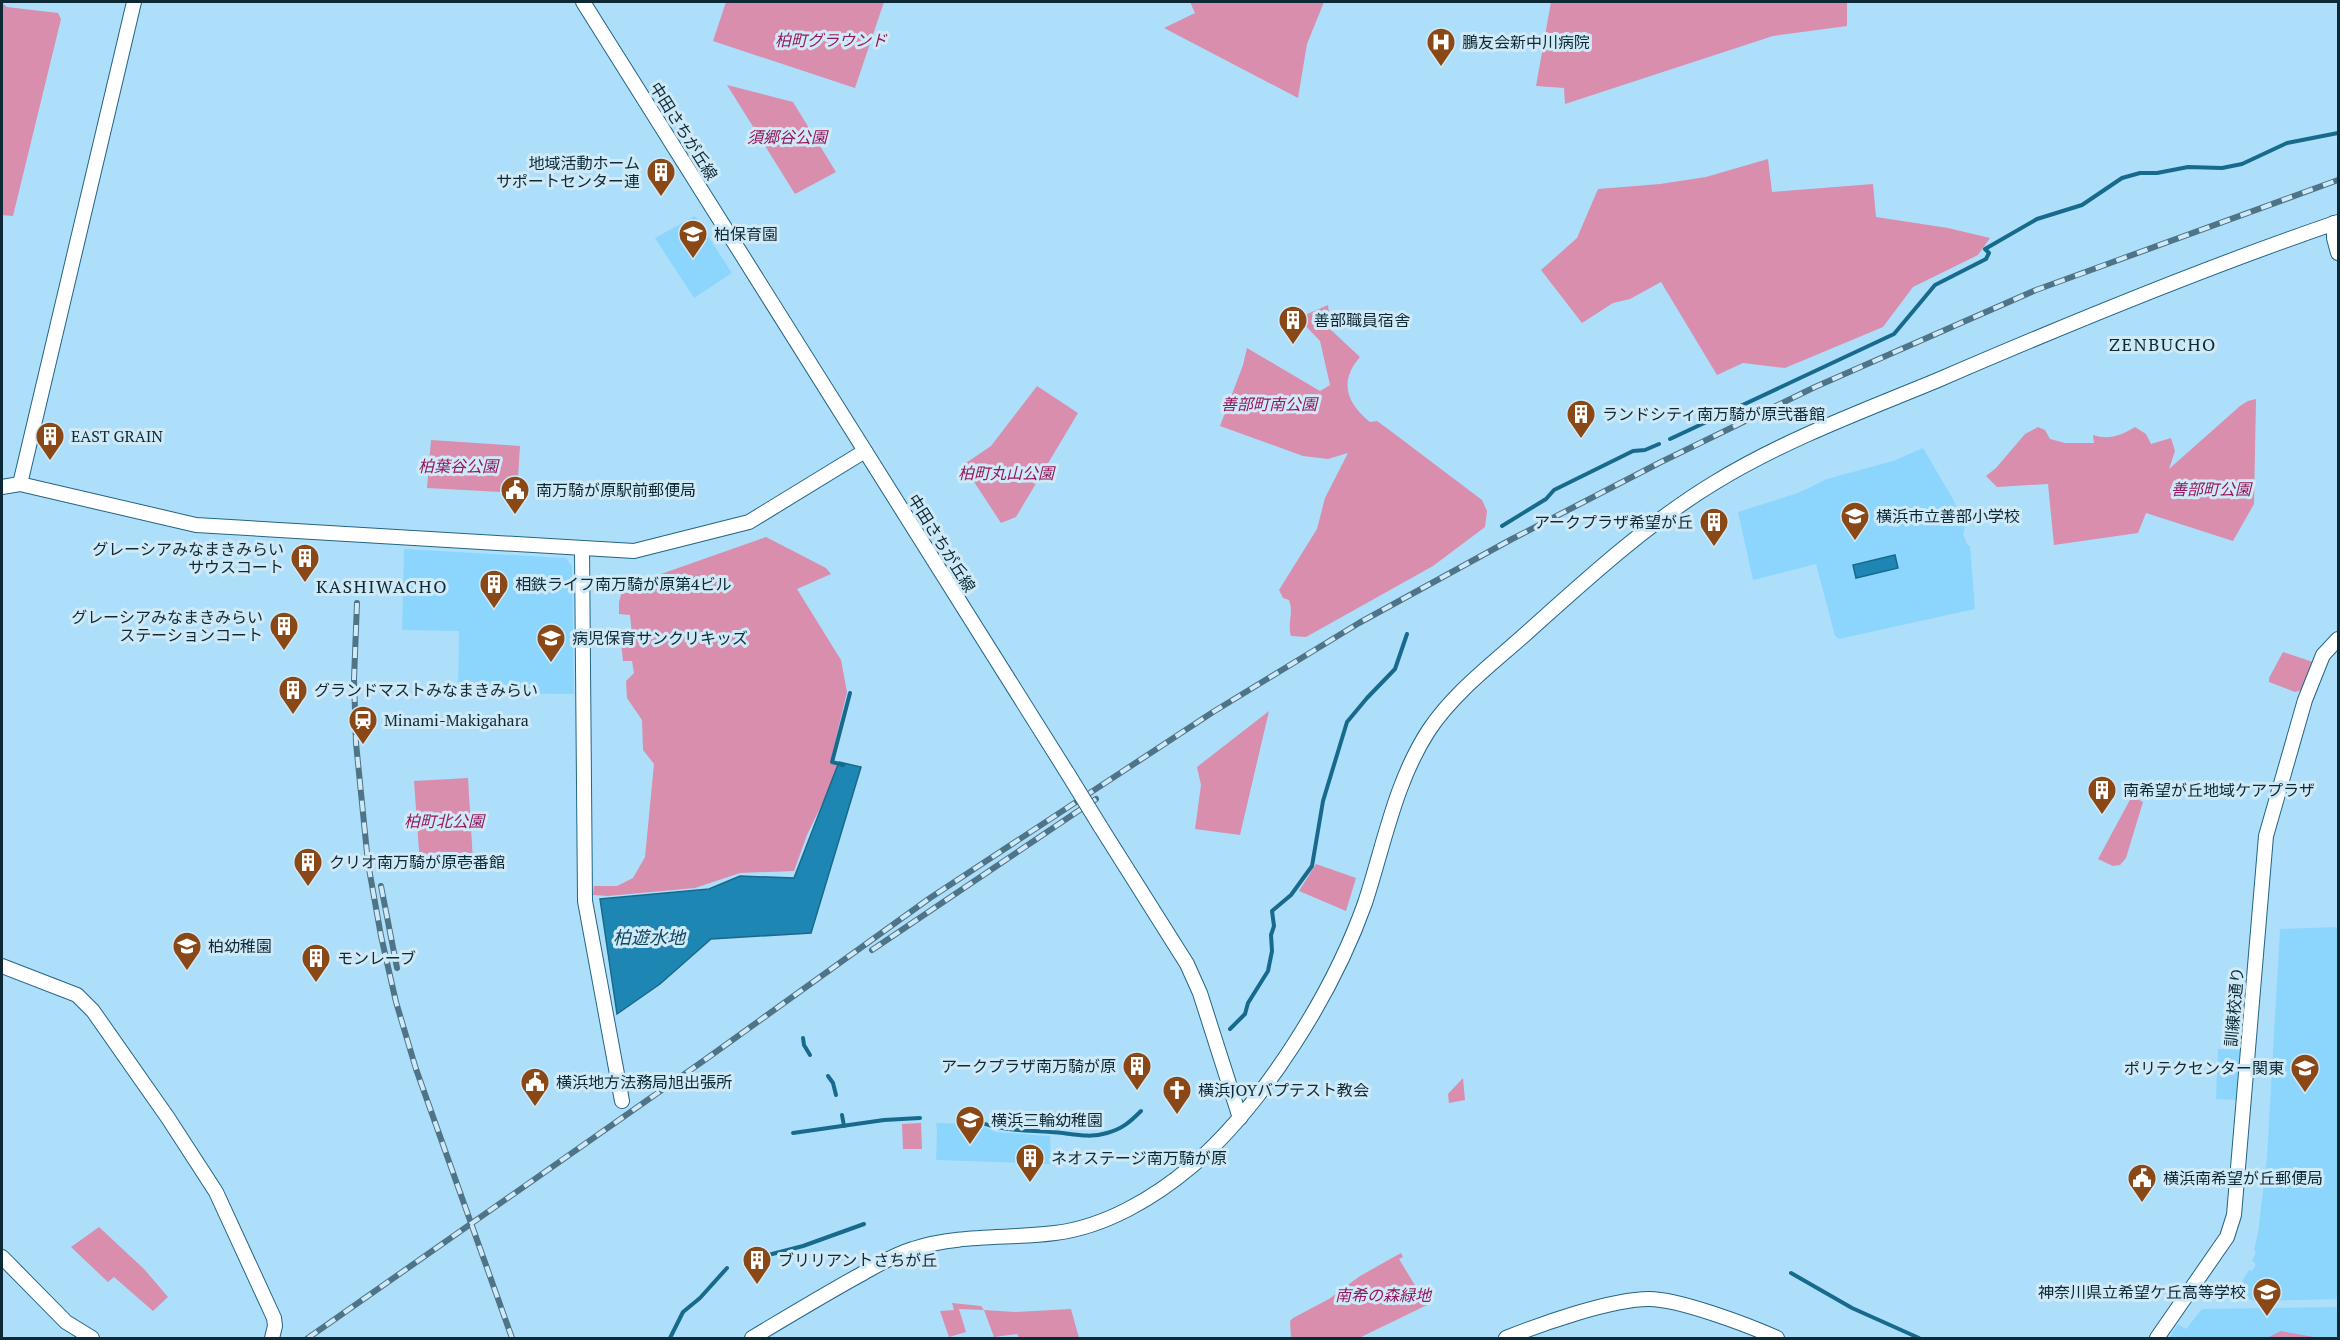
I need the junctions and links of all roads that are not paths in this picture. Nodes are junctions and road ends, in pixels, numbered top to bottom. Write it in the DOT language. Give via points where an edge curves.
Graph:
graph roads {
  1 [pos="134,2"];
  2 [pos="583,2"];
  3 [pos="2336,222"];
  4 [pos="2338,253"];
  5 [pos="865,451"];
  6 [pos="20,484"];
  7 [pos="2,487"];
  8 [pos="582,549"];
  9 [pos="2338,639"];
  10 [pos="2,966"];
  11 [pos="622,1101"];
  12 [pos="1240,1118"];
  13 [pos="2,1257"];
  14 [pos="92,1338"];
  15 [pos="272,1338"];
  16 [pos="752,1338"];
  17 [pos="1506,1338"];
  18 [pos="1777,1338"];
  19 [pos="2157,1338"];
  1 -- 6 [label="street"];
  2 -- 5 [label="street, 中田さちが丘線"];
  3 -- 4 [label="street" via="2334,238"];
  3 -- 12 [label="street" via="2101,310 1803,437 1695,495 1621,551 1451,702 1431,727 1395,800 1364,905 1338,967 1303,1029"];
  5 -- 8 [label="street" via="749,522 643,551"];
  5 -- 12 [label="street, 中田さちが丘線, bridge" via="1187,964"];
  6 -- 7 [label="street"];
  6 -- 8 [label="street" via="196,525"];
  8 -- 11 [label="street" via="585,901"];
  9 -- 19 [label="street, 訓練校通り" via="2324,656 2305,700 2266,836 2234,1215 2222,1244"];
  10 -- 15 [label="street" via="77,995 93,1011 216,1192 274,1318"];
  12 -- 16 [label="street" via="1170,1183 1122,1212 1060,1233 947,1241 914,1248"];
  13 -- 14 [label="street" via="66,1322"];
  17 -- 18 [label="street" via="1589,1310 1648,1299 1713,1314"];
}
